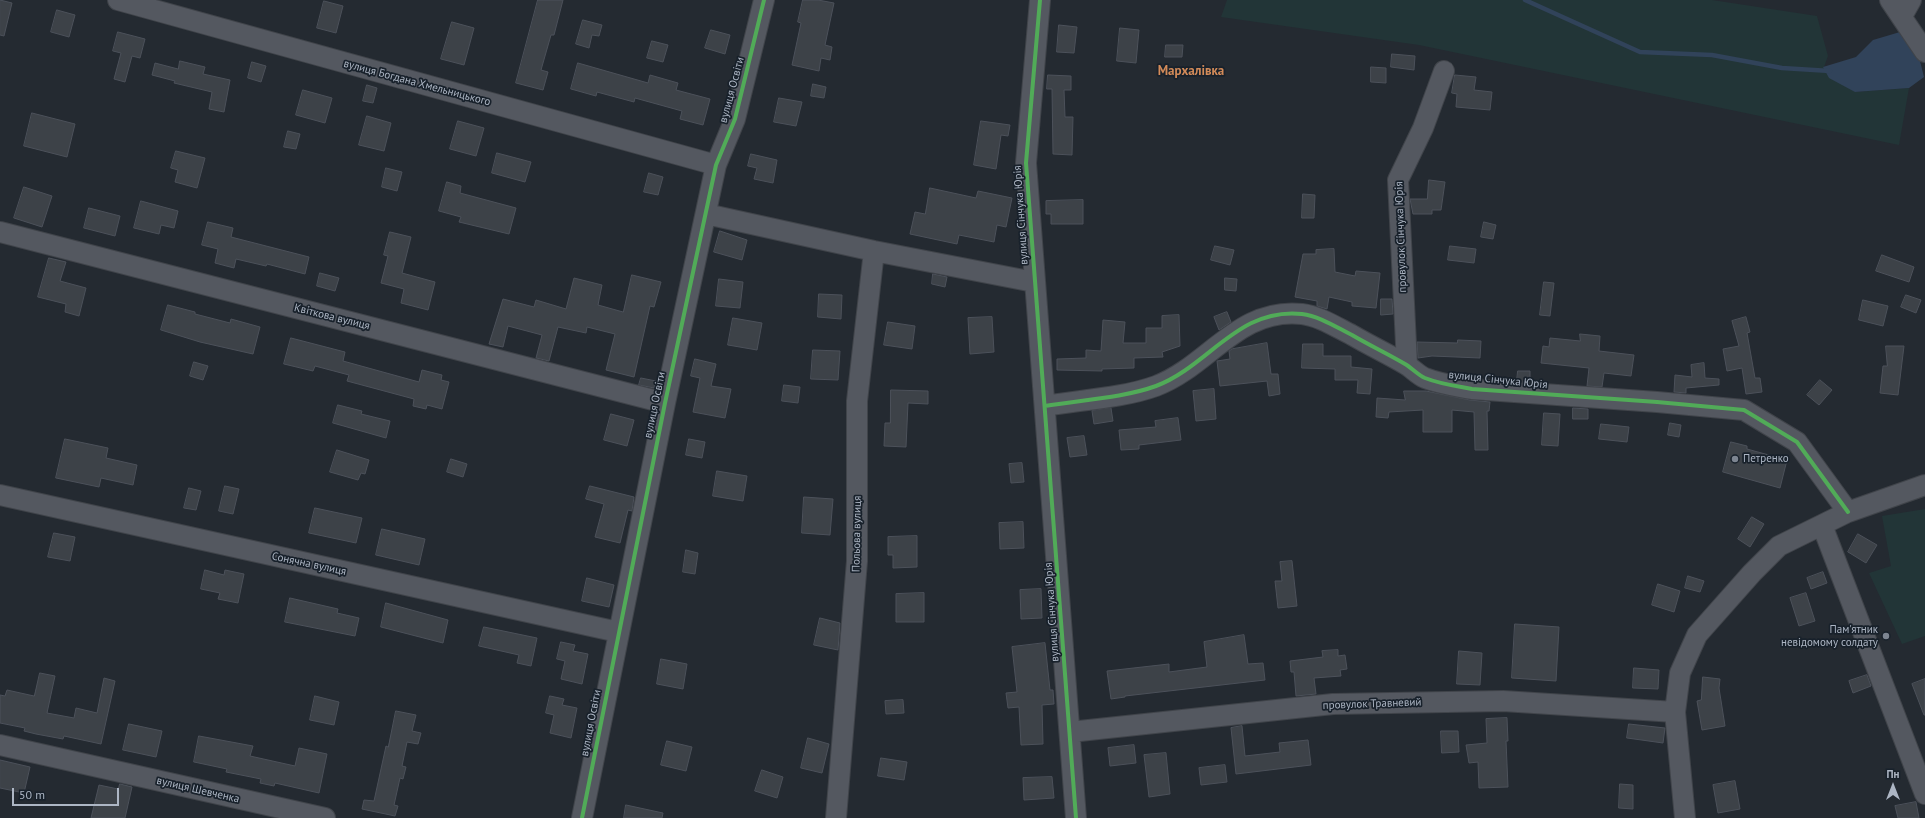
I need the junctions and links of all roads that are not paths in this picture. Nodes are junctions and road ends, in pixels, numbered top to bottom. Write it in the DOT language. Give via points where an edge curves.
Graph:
graph roads {
  1 [pos="118,0"];
  2 [pos="764,0"];
  3 [pos="1040,0"];
  4 [pos="1890,0"];
  5 [pos="1907,8"];
  6 [pos="1925,52"];
  7 [pos="1444,71"];
  8 [pos="716,165"];
  9 [pos="706,214"];
  10 [pos="0,232"];
  11 [pos="874,251"];
  12 [pos="1034,282"];
  13 [pos="1407,365"];
  14 [pos="665,403"];
  15 [pos="1045,406"];
  16 [pos="1925,484"];
  17 [pos="0,496"];
  18 [pos="1848,512"];
  19 [pos="1822,525"];
  20 [pos="618,632"];
  21 [pos="1675,712"];
  22 [pos="1070,732"];
  23 [pos="0,745"];
  24 [pos="1925,794"];
  25 [pos="325,818"];
  26 [pos="582,818"];
  27 [pos="836,818"];
  28 [pos="1076,818"];
  29 [pos="1684,818"];
  1 -- 8 [label="street, вулиця Богдана Хмельницького"];
  2 -- 8 [label="street, вулиця Освіти" via="735,119"];
  3 -- 12 [label="street, вулиця Сінчука Юрія" via="1026,163"];
  4 -- 5 [label="street"];
  5 -- 6 [label="street"];
  7 -- 13 [label="street, провулок Сінчука Юрія" via="1423,128 1398,180"];
  8 -- 9 [label="street, вулиця Освіти"];
  9 -- 11 [label="street"];
  9 -- 14 [label="street, вулиця Освіти"];
  10 -- 14 [label="street, Квіткова вулиця"];
  11 -- 12 [label="street"];
  11 -- 27 [label="street, Польова вулиця" via="857,401 857,561"];
  12 -- 15 [label="street, вулиця Сінчука Юрія"];
  13 -- 15 [label="street, вулиця Сінчука Юрія" via="1323,320 1285,312 1269,315 1245,325 1156,386"];
  13 -- 18 [label="street, вулиця Сінчука Юрія" via="1424,378 1472,389 1744,410 1797,442"];
  14 -- 20 [label="street, вулиця Освіти"];
  15 -- 22 [label="street, вулиця Сінчука Юрія"];
  16 -- 18 [label="street"];
  17 -- 20 [label="street, Сонячна вулиця"];
  18 -- 19 [label="street"];
  19 -- 21 [label="street" via="1779,546 1697,634 1680,673"];
  19 -- 24 [label="street"];
  20 -- 26 [label="street, вулиця Освіти"];
  21 -- 22 [label="street, провулок Травневий" via="1503,701 1332,704"];
  21 -- 29 [label="street"];
  22 -- 28 [label="street, вулиця Сінчука Юрія"];
  23 -- 25 [label="street, вулиця Шевченка"];
}
